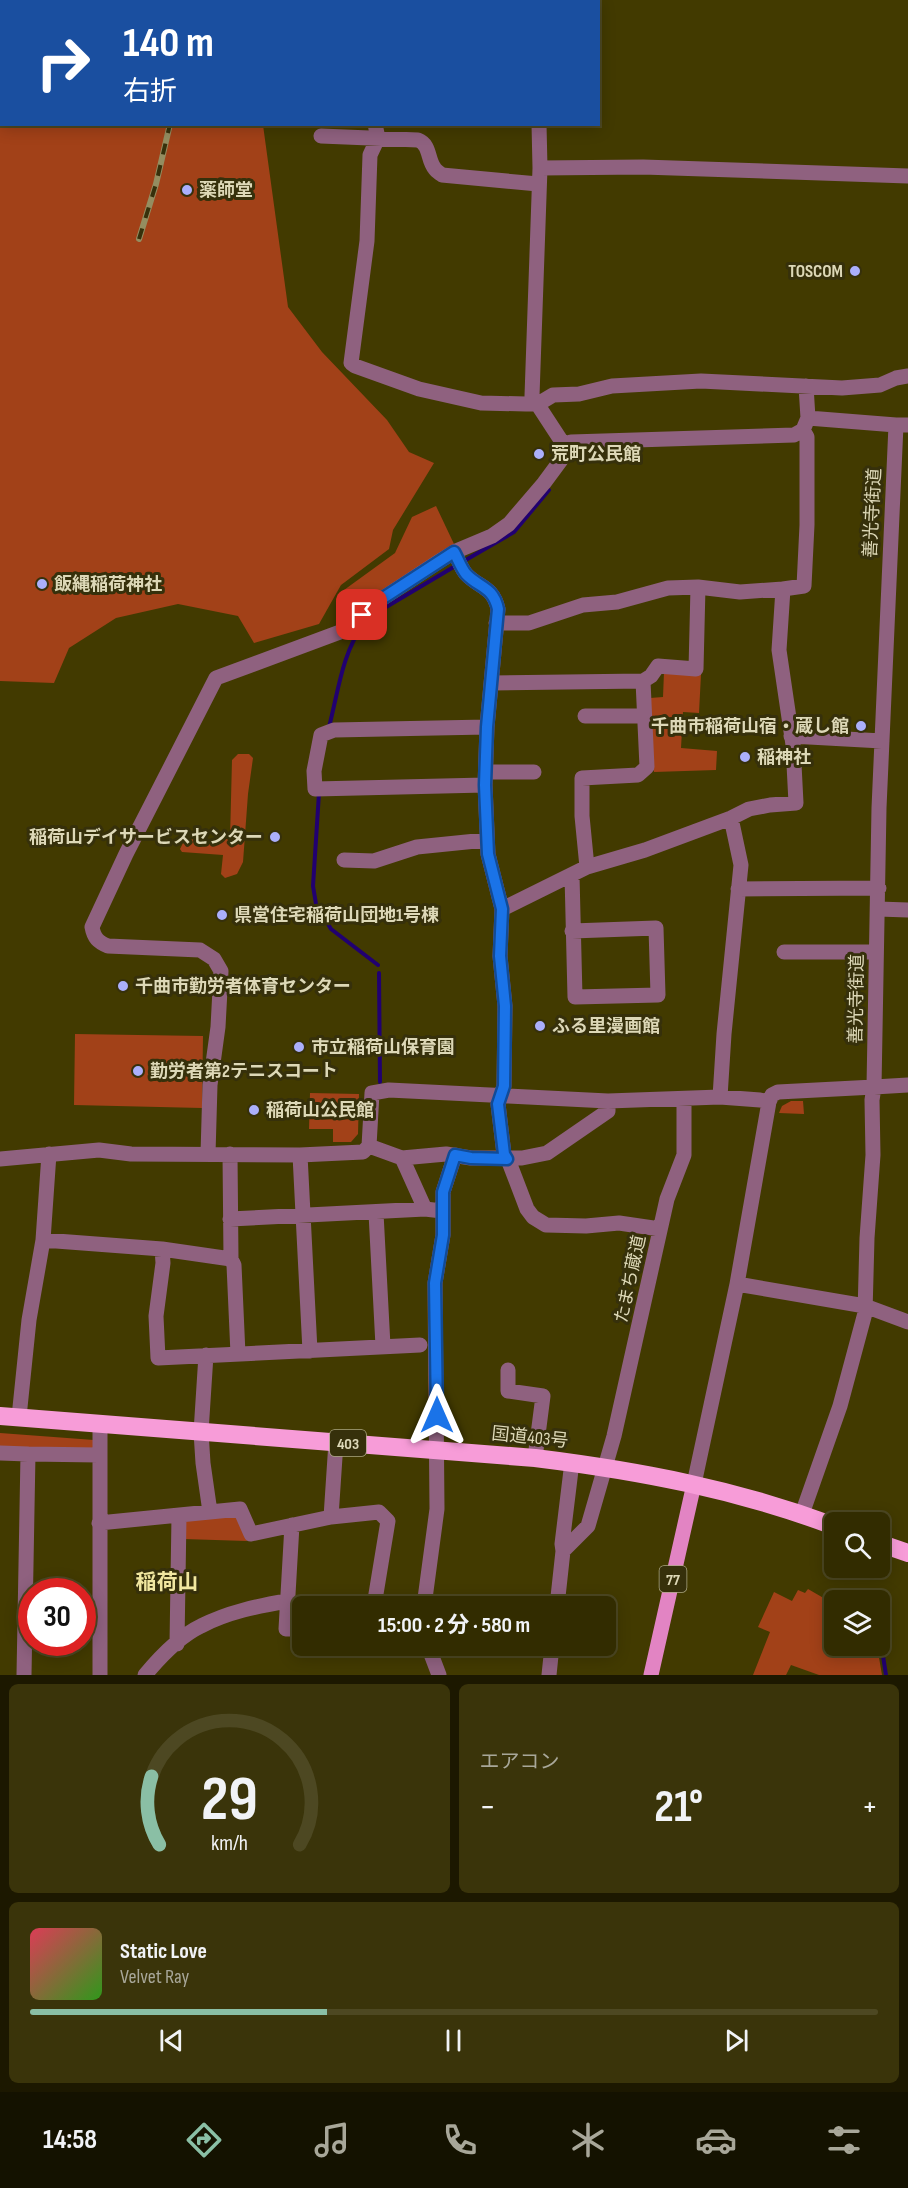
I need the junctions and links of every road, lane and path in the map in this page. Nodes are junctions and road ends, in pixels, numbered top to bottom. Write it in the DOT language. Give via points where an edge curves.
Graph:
graph roads {
  1 [pos="539,126"];
  2 [pos="377,131"];
  3 [pos="321,136"];
  4 [pos="539,176"];
  5 [pos="908,176"];
  6 [pos="908,376"];
  7 [pos="806,386"];
  8 [pos="538,404"];
  9 [pos="806,424"];
  10 [pos="902,425"];
  11 [pos="564,445"];
  12 [pos="458,559"];
  13 [pos="698,587"];
  14 [pos="783,589"];
  15 [pos="496,623"];
  16 [pos="643,681"];
  17 [pos="491,683"];
  18 [pos="585,716"];
  19 [pos="645,716"];
  20 [pos="487,727"];
  21 [pos="791,736"];
  22 [pos="882,741"];
  23 [pos="534,772"];
  24 [pos="485,778"];
  25 [pos="731,818"];
  26 [pos="486,840"];
  27 [pos="344,860"];
  28 [pos="587,867"];
  29 [pos="572,874"];
  30 [pos="879,888"];
  31 [pos="738,889"];
  32 [pos="502,909"];
  33 [pos="878,909"];
  34 [pos="908,910"];
  35 [pos="573,930"];
  36 [pos="784,952"];
  37 [pos="876,952"];
  38 [pos="908,1086"];
  39 [pos="874,1087"];
  40 [pos="501,1095"];
  41 [pos="720,1097"];
  42 [pos="684,1100"];
  43 [pos="608,1101"];
  44 [pos="769,1102"];
  45 [pos="369,1146"];
  46 [pos="49,1154"];
  47 [pos="208,1154"];
  48 [pos="230,1155"];
  49 [pos="300,1155"];
  50 [pos="455,1155"];
  51 [pos="402,1158"];
  52 [pos="0,1159"];
  53 [pos="507,1159"];
  54 [pos="425,1209"];
  55 [pos="442,1211"];
  56 [pos="376,1213"];
  57 [pos="303,1216"];
  58 [pos="230,1220"];
  59 [pos="660,1228"];
  60 [pos="43,1240"];
  61 [pos="162,1249"];
  62 [pos="231,1259"];
  63 [pos="737,1284"];
  64 [pos="865,1306"];
  65 [pos="908,1322"];
  66 [pos="420,1345"];
  67 [pos="383,1346"];
  68 [pos="310,1351"];
  69 [pos="238,1354"];
  70 [pos="206,1355"];
  71 [pos="508,1370"];
  72 [pos="0,1416"];
  73 [pos="19,1417"];
  74 [pos="100,1423"];
  75 [pos="201,1432"];
  76 [pos="336,1442"];
  77 [pos="437,1450"];
  78 [pos="0,1453"];
  79 [pos="28,1454"];
  80 [pos="99,1455"];
  81 [pos="535,1458"];
  82 [pos="572,1462"];
  83 [pos="605,1466"];
  84 [pos="694,1484"];
  85 [pos="210,1512"];
  86 [pos="802,1514"];
  87 [pos="179,1516"];
  88 [pos="331,1517"];
  89 [pos="824,1522"];
  90 [pos="99,1523"];
  91 [pos="292,1525"];
  92 [pos="890,1547"];
  93 [pos="563,1551"];
  94 [pos="908,1553"];
  95 [pos="376,1596"];
  96 [pos="425,1596"];
  97 [pos="558,1596"];
  98 [pos="288,1600"];
  99 [pos="292,1629"];
  100 [pos="177,1644"];
  101 [pos="432,1656"];
  102 [pos="551,1656"];
  103 [pos="24,1675"];
  104 [pos="100,1675"];
  105 [pos="145,1675"];
  106 [pos="439,1675"];
  107 [pos="549,1675"];
  108 [pos="651,1675"];
  1 -- 4 [label="street"];
  2 -- 3 [label="street"];
  2 -- 4 [label="street" via="423,142 433,168 442,175"];
  2 -- 8 [label="street" via="370,155 367,241 351,363 419,389 481,403"];
  4 -- 5 [label="street" via="644,167"];
  4 -- 8 [label="street" via="532,396"];
  6 -- 7 [label="street" via="880,385"];
  7 -- 8 [label="street" via="701,381 612,386 553,395"];
  7 -- 9 [label="street"];
  8 -- 11 [label="street"];
  9 -- 10 [label="street"];
  9 -- 11 [label="street" via="794,435"];
  9 -- 14 [label="street" via="804,586"];
  10 -- 22 [label="street, 善光寺街道"];
  11 -- 12 [label="street" via="561,460 509,524"];
  12 -- 15 [label="street" via="465,573 496,599"];
  12 -- 47 [label="street" via="377,602 340,632 216,678 92,927 98,942 108,946 200,950 214,959 221,971"];
  13 -- 14 [label="street" via="740,592"];
  13 -- 15 [label="street" via="668,588 617,602 583,605 529,623"];
  13 -- 16 [label="street" via="696,669 658,666"];
  14 -- 21 [label="street" via="779,650"];
  15 -- 17 [label="street"];
  16 -- 17 [label="street"];
  16 -- 19 [label="street"];
  17 -- 20 [label="street"];
  18 -- 19 [label="street"];
  19 -- 28 [label="street" via="647,767 638,775 582,778"];
  20 -- 24 [label="street"];
  20 -- 24 [label="street" via="328,732 318,749 314,771 320,789"];
  21 -- 22 [label="street"];
  21 -- 25 [label="street" via="796,803 749,809"];
  22 -- 30 [label="street, 善光寺街道"];
  23 -- 24 [label="street"];
  24 -- 26 [label="street"];
  25 -- 28 [label="street"];
  25 -- 31 [label="street" via="741,865"];
  26 -- 27 [label="street" via="417,848 374,861"];
  26 -- 32 [label="street"];
  28 -- 29 [label="street"];
  29 -- 32 [label="street"];
  29 -- 35 [label="street"];
  30 -- 31 [label="street"];
  30 -- 33 [label="street, 善光寺街道"];
  31 -- 41 [label="street"];
  32 -- 40 [label="street" via="500,956 505,1006"];
  33 -- 34 [label="street"];
  33 -- 37 [label="street, 善光寺街道"];
  35 -- 35 [label="street" via="575,997 658,995 656,928"];
  36 -- 37 [label="street"];
  37 -- 39 [label="street, 善光寺街道"];
  38 -- 39 [label="street"];
  39 -- 44 [label="street" via="778,1092"];
  39 -- 64 [label="street, 善光寺街道"];
  40 -- 43 [label="street"];
  40 -- 45 [label="street" via="376,1091 372,1093"];
  40 -- 53 [label="street" via="498,1104"];
  41 -- 42 [label="street"];
  41 -- 44 [label="street"];
  42 -- 43 [label="street"];
  42 -- 59 [label="street, たまち蔵道" via="684,1155"];
  43 -- 53 [label="street" via="608,1111 547,1153"];
  44 -- 63 [label="street"];
  45 -- 49 [label="street" via="363,1152"];
  45 -- 51 [label="street"];
  46 -- 47 [label="street" via="99,1150"];
  46 -- 52 [label="street"];
  46 -- 60 [label="street"];
  47 -- 48 [label="street"];
  48 -- 49 [label="street"];
  48 -- 58 [label="street"];
  49 -- 57 [label="street"];
  50 -- 51 [label="street"];
  50 -- 53 [label="street"];
  50 -- 55 [label="street" via="443,1192"];
  51 -- 54 [label="street"];
  53 -- 59 [label="street" via="527,1209 546,1225 619,1223"];
  54 -- 55 [label="street"];
  54 -- 56 [label="street"];
  55 -- 77 [label="street" via="443,1235 435,1283"];
  56 -- 57 [label="street"];
  56 -- 67 [label="street"];
  57 -- 58 [label="street"];
  57 -- 68 [label="street"];
  58 -- 62 [label="street"];
  59 -- 83 [label="street, たまち蔵道" via="636,1347"];
  60 -- 61 [label="street"];
  60 -- 73 [label="street" via="29,1320"];
  61 -- 62 [label="street"];
  61 -- 70 [label="street" via="156,1316 158,1358"];
  62 -- 69 [label="street"];
  63 -- 64 [label="street"];
  63 -- 84 [label="street"];
  64 -- 65 [label="street"];
  64 -- 86 [label="street, 善光寺街道" via="840,1406"];
  66 -- 67 [label="street"];
  67 -- 68 [label="street"];
  68 -- 69 [label="street"];
  69 -- 70 [label="street"];
  70 -- 75 [label="street"];
  71 -- 81 [label="street" via="508,1391 543,1396"];
  72 -- 73 [label="highway, 国道403号 / 403"];
  73 -- 74 [label="highway, 国道403号 / 403"];
  74 -- 75 [label="highway, 国道403号 / 403"];
  74 -- 80 [label="street"];
  75 -- 76 [label="highway, 国道403号 / 403"];
  75 -- 85 [label="street"];
  76 -- 77 [label="highway, 国道403号 / 403"];
  76 -- 88 [label="street"];
  77 -- 81 [label="highway, 国道403号 / 403"];
  77 -- 96 [label="street" via="437,1509"];
  78 -- 79 [label="street"];
  79 -- 80 [label="street"];
  79 -- 103 [label="street"];
  80 -- 90 [label="street"];
  81 -- 82 [label="highway, 国道403号 / 403"];
  82 -- 83 [label="highway, 国道403号 / 403"];
  82 -- 93 [label="street"];
  83 -- 84 [label="highway, 国道403号 / 403"];
  83 -- 93 [label="street, たまち蔵道" via="588,1526"];
  84 -- 86 [label="highway, 国道403号 / 403"];
  84 -- 108 [label="main road, 77"];
  85 -- 87 [label="street"];
  85 -- 91 [label="street" via="240,1509 251,1534"];
  86 -- 89 [label="highway, 国道403号 / 403"];
  87 -- 90 [label="street"];
  87 -- 100 [label="street"];
  88 -- 91 [label="street"];
  88 -- 95 [label="street" via="379,1512 388,1521"];
  90 -- 104 [label="street"];
  91 -- 98 [label="street"];
  92 -- 94 [label="highway"];
  93 -- 97 [label="street"];
  98 -- 99 [label="street" via="285,1629"];
  98 -- 100 [label="street" via="250,1607 200,1626"];
  100 -- 105 [label="street"];
  101 -- 106 [label="street"];
  102 -- 107 [label="street"];
}
